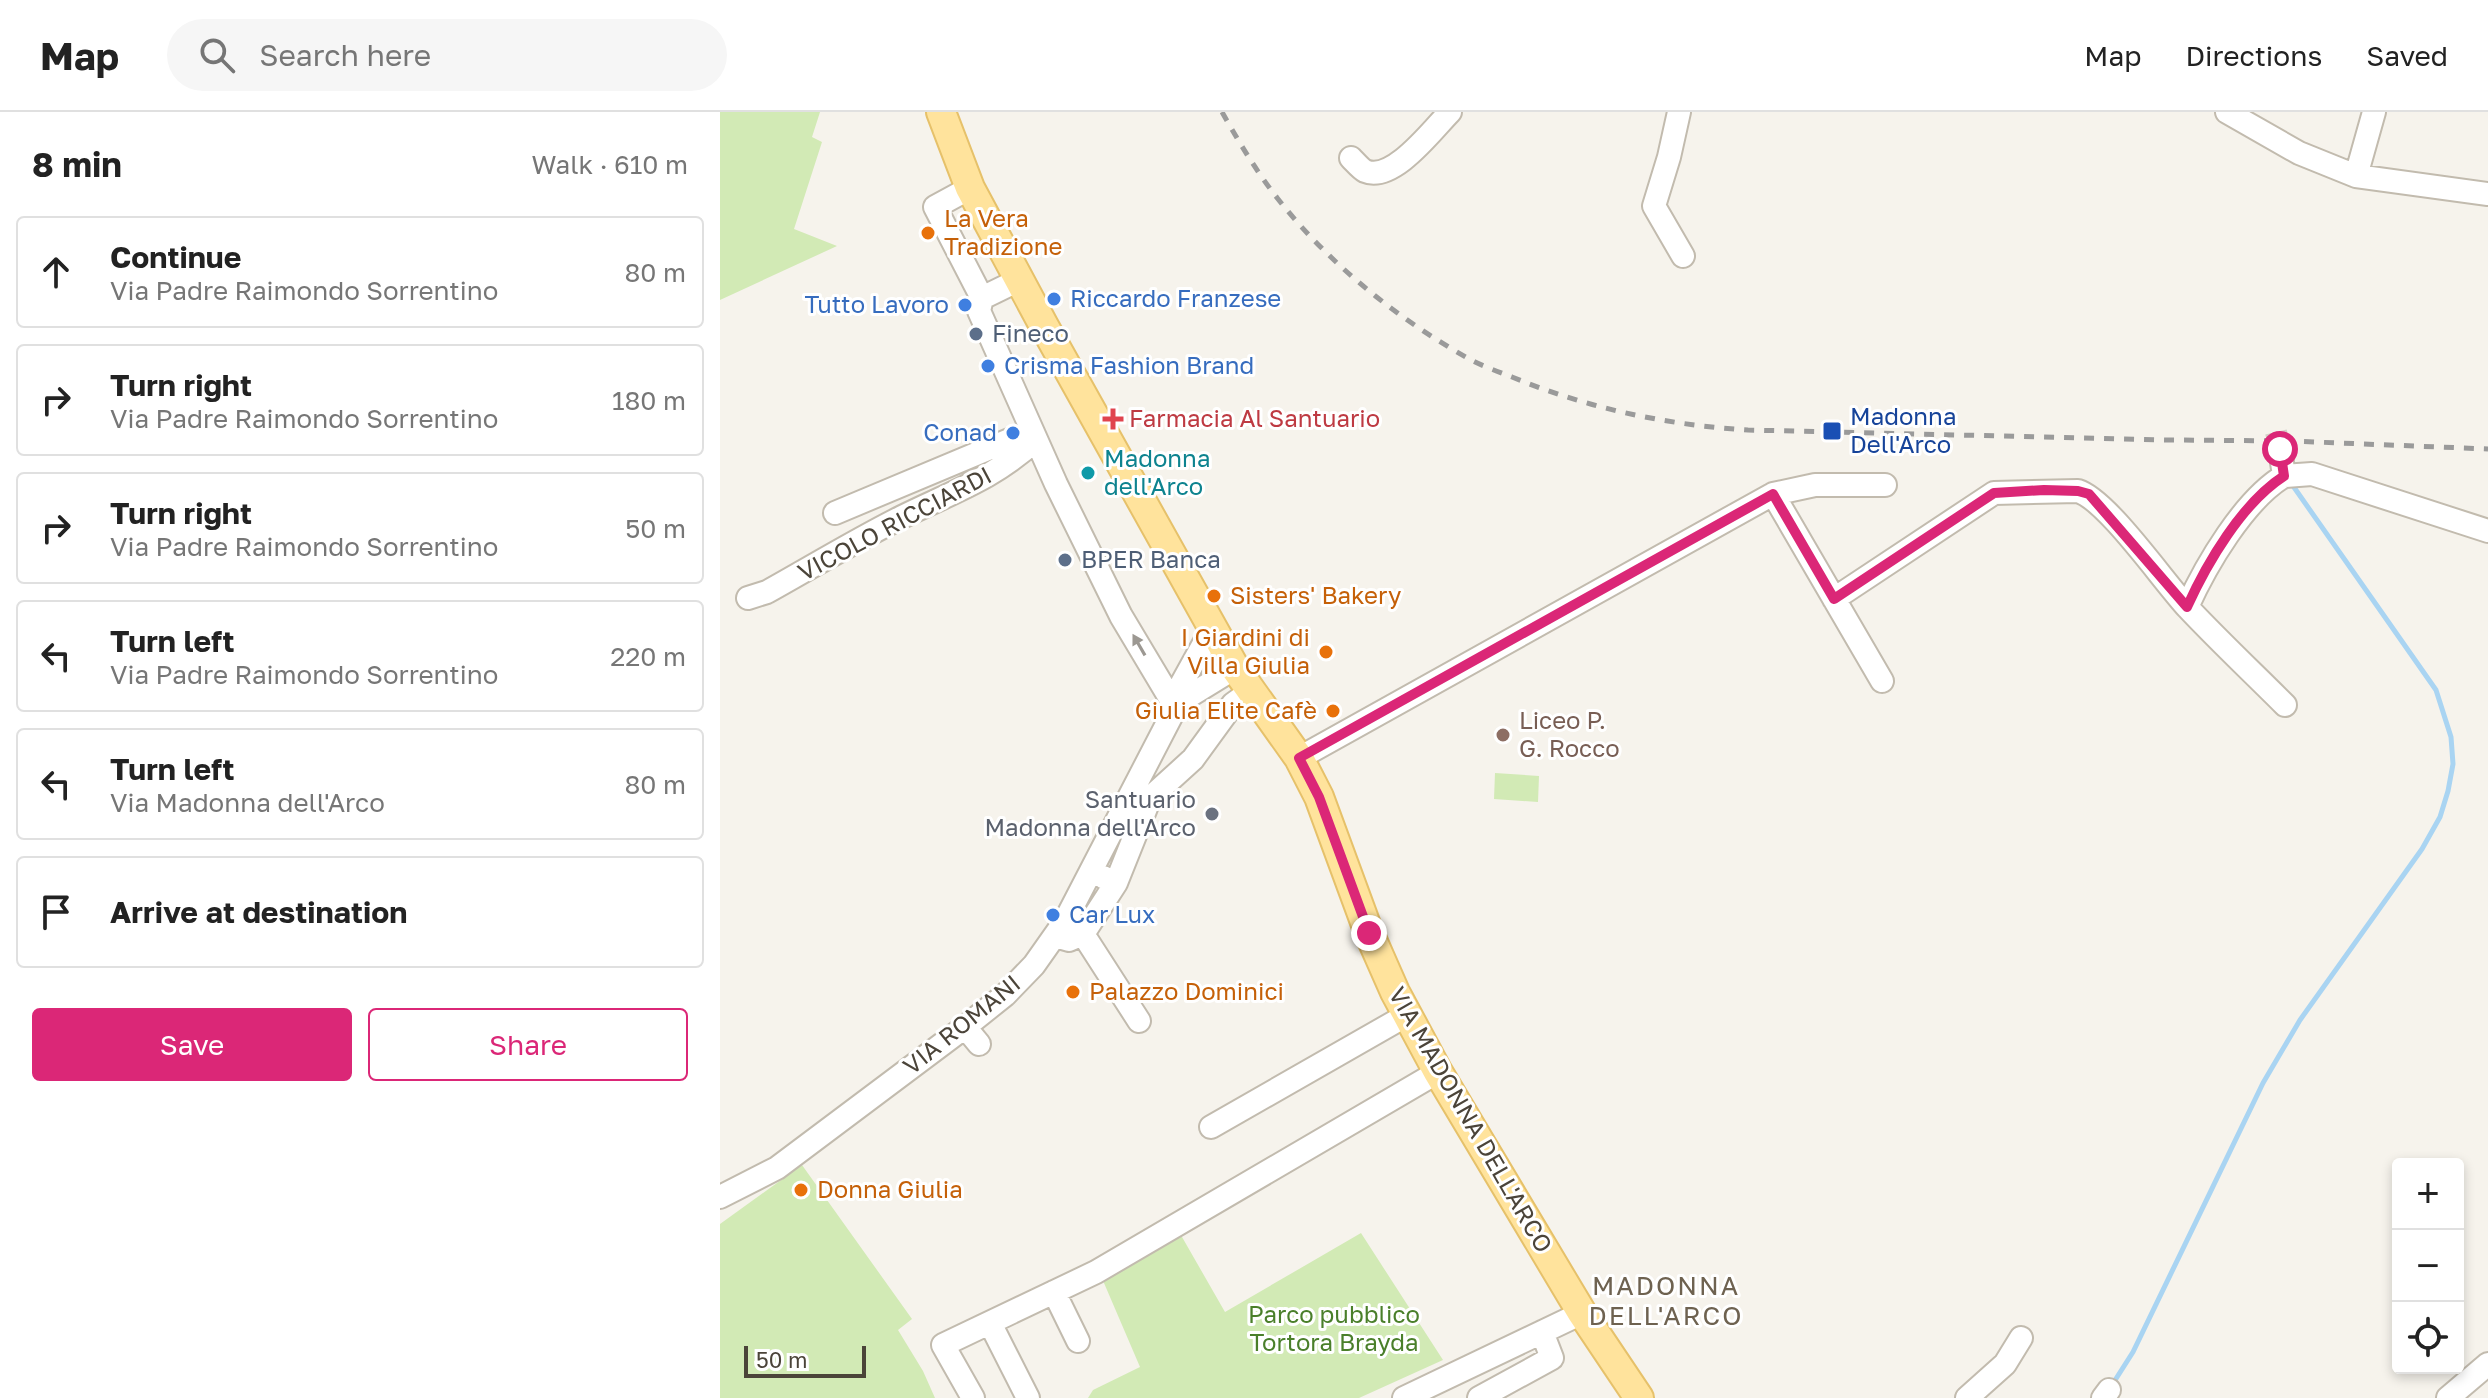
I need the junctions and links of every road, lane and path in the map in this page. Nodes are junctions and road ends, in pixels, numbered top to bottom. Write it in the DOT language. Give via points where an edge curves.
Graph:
graph roads {
  1 [pos="941,112"];
  2 [pos="1450,112"];
  3 [pos="1679,112"];
  4 [pos="2227,112"];
  5 [pos="2374,112"];
  6 [pos="1351,158"];
  7 [pos="2356,176"];
  8 [pos="970,188"];
  9 [pos="2488,194"];
  10 [pos="1683,256"];
  11 [pos="1019,280"];
  12 [pos="982,298"];
  13 [pos="1033,435"];
  14 [pos="2280,449"];
  15 [pos="2284,476"];
  16 [pos="1885,485"];
  17 [pos="1773,494"];
  18 [pos="835,513"];
  19 [pos="2488,531"];
  20 [pos="748,598"];
  21 [pos="1834,599"];
  22 [pos="2187,607"];
  23 [pos="1213,627"];
  24 [pos="1243,680"];
  25 [pos="1882,681"];
  26 [pos="2285,705"];
  27 [pos="1175,709"];
  28 [pos="1299,758"];
  29 [pos="1090,872"];
  30 [pos="1116,883"];
  31 [pos="1083,934"];
  32 [pos="1055,936"];
  33 [pos="1407,1015"];
  34 [pos="1139,1021"];
  35 [pos="1438,1072"];
  36 [pos="1211,1127"];
  37 [pos="720,1197"];
  38 [pos="1054,1292"];
  39 [pos="1582,1313"];
  40 [pos="990,1323"];
  41 [pos="1542,1332"];
  42 [pos="2021,1338"];
  43 [pos="1078,1341"];
  44 [pos="2488,1364"];
  45 [pos="1418,1395"];
  46 [pos="973,1398"];
  47 [pos="1028,1398"];
  48 [pos="1479,1398"];
  49 [pos="1639,1398"];
  50 [pos="1967,1398"];
  51 [pos="2448,1398"];
  1 -- 8 [label="main road, VIA MADONNA DELL'ARCO"];
  2 -- 6 [label="street" via="1396,167 1366,171"];
  3 -- 10 [label="street" via="1654,206"];
  4 -- 7 [label="street" via="2299,153"];
  5 -- 7 [label="street"];
  7 -- 9 [label="street"];
  8 -- 11 [label="main road, VIA MADONNA DELL'ARCO"];
  8 -- 12 [label="street" via="935,207"];
  11 -- 12 [label="street"];
  11 -- 23 [label="main road, VIA MADONNA DELL'ARCO"];
  12 -- 13 [label="street" via="979,311"];
  13 -- 18 [label="street"];
  13 -- 20 [label="street, VICOLO RICCIARDI" via="1014,460 980,480"];
  27 -- 13 [label="street, one-way" via="1121,616"];
  14 -- 15 [label="street"];
  15 -- 19 [label="street" via="2312,474"];
  15 -- 22 [label="street" via="2243,515 2201,576"];
  16 -- 17 [label="street" via="1815,485"];
  17 -- 21 [label="street"];
  17 -- 28 [label="street"];
  21 -- 22 [label="street" via="1994,493 2044,490 2089,494"];
  21 -- 25 [label="street"];
  22 -- 26 [label="street"];
  23 -- 24 [label="main road, VIA MADONNA DELL'ARCO"];
  23 -- 27 [label="street, VIA ROMANI" via="1182,683"];
  24 -- 27 [label="street"];
  24 -- 28 [label="main road, VIA MADONNA DELL'ARCO"];
  24 -- 30 [label="street" via="1233,704 1193,759 1150,798"];
  27 -- 29 [label="street, VIA ROMANI"];
  28 -- 33 [label="main road, VIA MADONNA DELL'ARCO"];
  29 -- 30 [label="street"];
  29 -- 32 [label="street, VIA ROMANI"];
  30 -- 31 [label="street"];
  31 -- 32 [label="street" via="1069,940"];
  31 -- 34 [label="street"];
  32 -- 37 [label="street, VIA ROMANI" via="972,1036 863,1091 777,1168"];
  33 -- 35 [label="main road, VIA MADONNA DELL'ARCO"];
  33 -- 36 [label="street"];
  35 -- 38 [label="street"];
  35 -- 39 [label="main road, VIA MADONNA DELL'ARCO"];
  38 -- 40 [label="street"];
  38 -- 43 [label="street"];
  39 -- 41 [label="street"];
  39 -- 49 [label="main road, VIA MADONNA DELL'ARCO"];
  40 -- 46 [label="street" via="943,1345"];
  40 -- 47 [label="street"];
  41 -- 45 [label="street"];
  41 -- 48 [label="street" via="1552,1358"];
  42 -- 50 [label="street" via="2005,1364"];
  44 -- 51 [label="street"];
}
